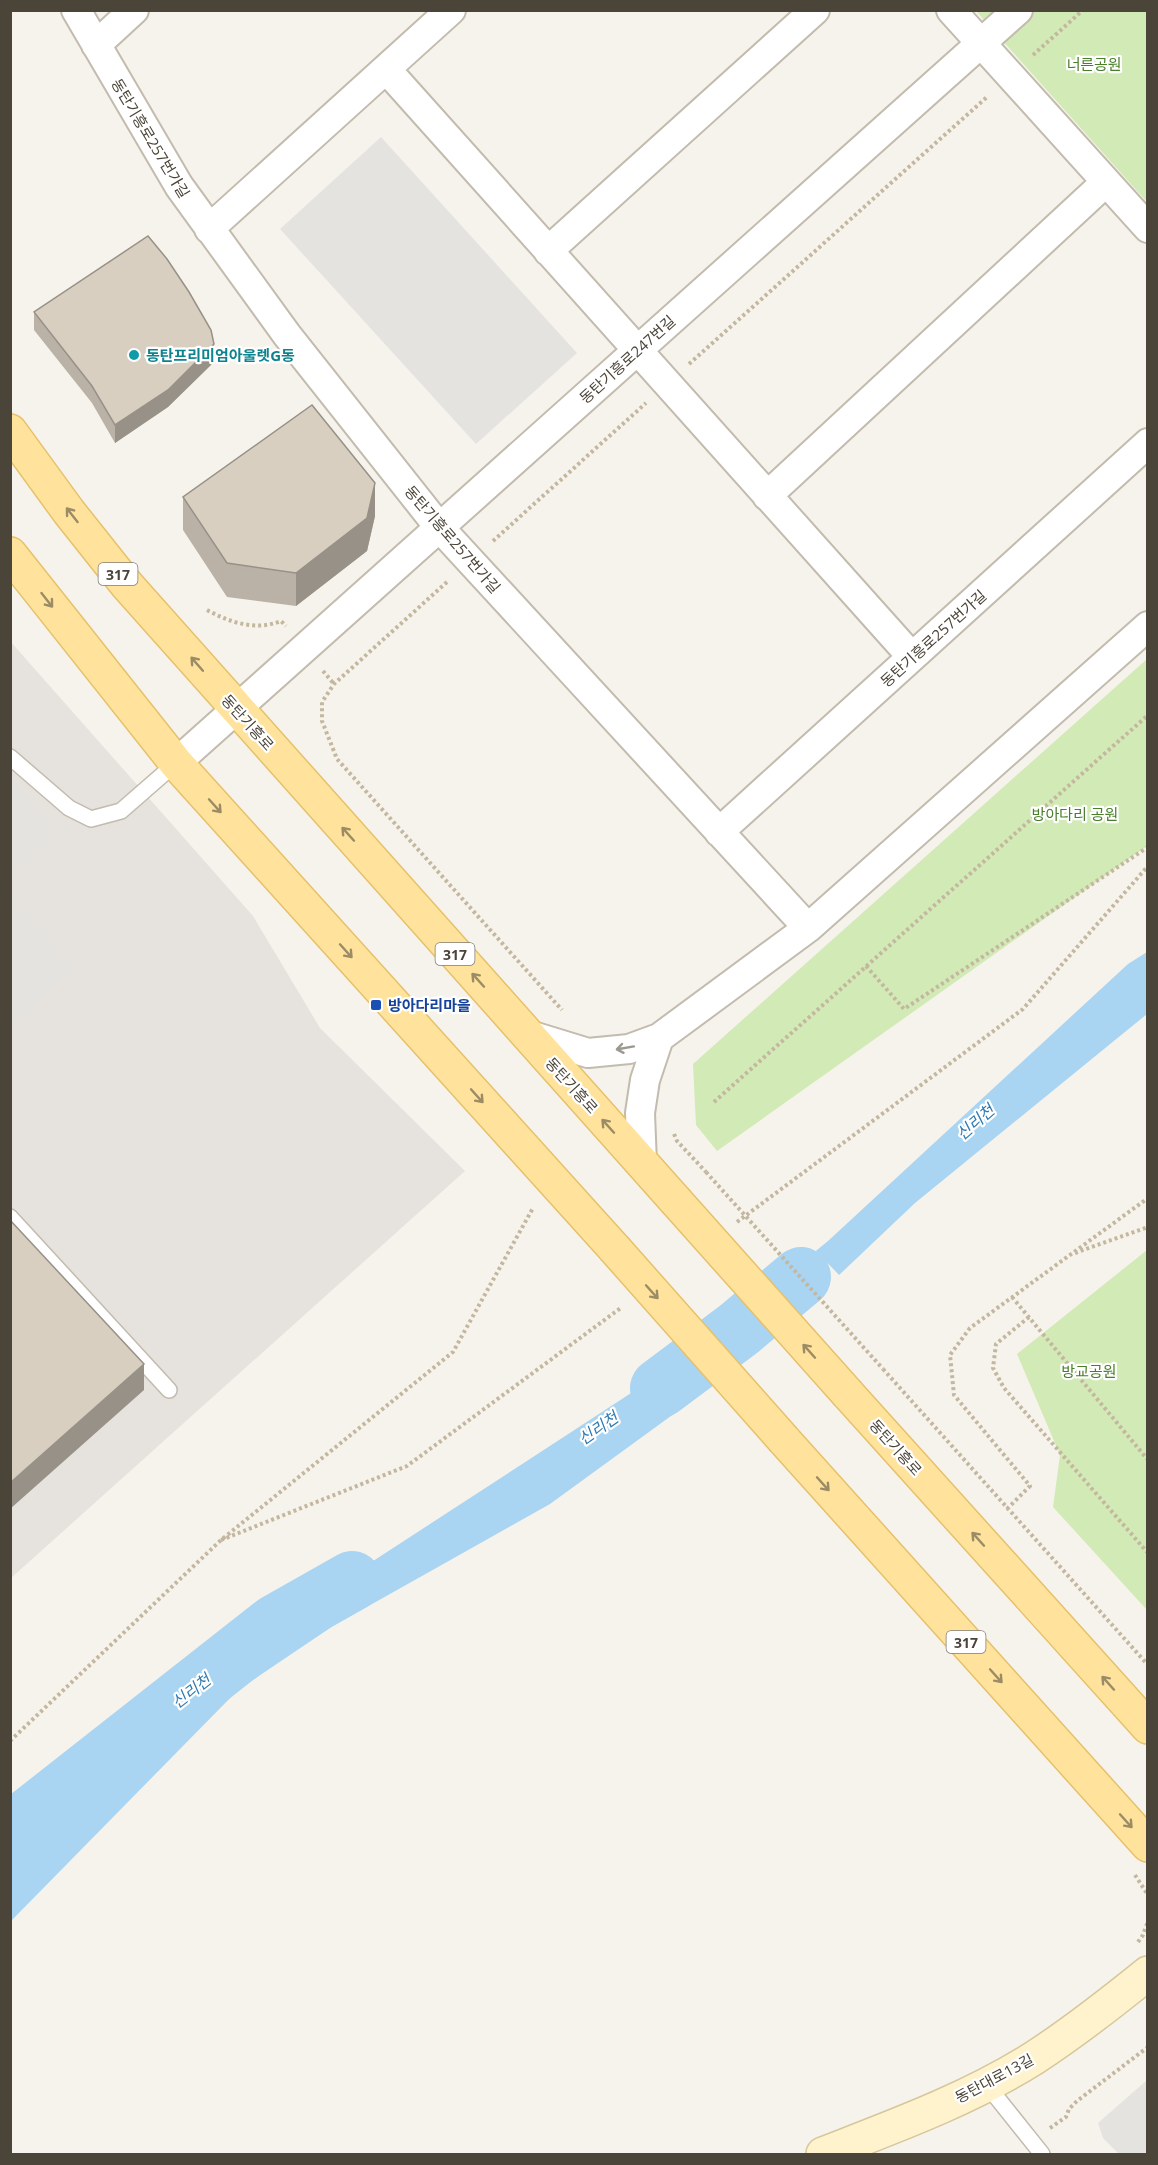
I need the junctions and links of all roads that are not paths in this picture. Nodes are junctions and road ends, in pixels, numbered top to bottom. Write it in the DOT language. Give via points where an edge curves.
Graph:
graph roads {
  1 [pos="76,10"];
  2 [pos="134,10"];
  3 [pos="451,10"];
  4 [pos="815,10"];
  5 [pos="951,10"];
  6 [pos="1018,10"];
  7 [pos="981,44"];
  8 [pos="96,45"];
  9 [pos="386,69"];
  10 [pos="1106,182"];
  11 [pos="1148,228"];
  12 [pos="209,229"];
  13 [pos="548,251"];
  14 [pos="637,350"];
  15 [pos="10,431"];
  16 [pos="1148,443"];
  17 [pos="767,496"];
  18 [pos="439,527"];
  19 [pos="10,554"];
  20 [pos="1148,626"];
  21 [pos="912,657"];
  22 [pos="236,708"];
  23 [pos="10,757"];
  24 [pos="176,762"];
  25 [pos="719,832"];
  26 [pos="808,928"];
  27 [pos="526,1034"];
  28 [pos="659,1038"];
  29 [pos="642,1164"];
  30 [pos="10,1217"];
  31 [pos="169,1390"];
  32 [pos="1148,1727"];
  33 [pos="1148,1845"];
  34 [pos="1142,1958"];
  35 [pos="986,2084"];
  36 [pos="823,2154"];
  37 [pos="1042,2154"];
  1 -- 8 [label="street, 동탄기흥로257번가길"];
  2 -- 8 [label="street"];
  3 -- 9 [label="street"];
  4 -- 13 [label="street"];
  5 -- 7 [label="street"];
  6 -- 7 [label="street, 동탄기흥로247번길"];
  7 -- 10 [label="street"];
  7 -- 14 [label="street, 동탄기흥로247번길"];
  8 -- 12 [label="street, 동탄기흥로257번가길" via="179,186"];
  9 -- 12 [label="street"];
  9 -- 13 [label="street"];
  10 -- 11 [label="street"];
  10 -- 17 [label="street"];
  12 -- 18 [label="street, 동탄기흥로257번가길" via="287,335"];
  13 -- 14 [label="street"];
  14 -- 17 [label="street"];
  14 -- 18 [label="street, 동탄기흥로247번길"];
  22 -- 15 [label="main road, 동탄기흥로 / 317, one-way" via="127,585"];
  16 -- 21 [label="street, 동탄기흥로257번가길"];
  17 -- 21 [label="street"];
  18 -- 22 [label="street, 동탄기흥로247번길"];
  18 -- 25 [label="street, 동탄기흥로257번가길"];
  19 -- 24 [label="main road, 317, one-way"];
  20 -- 26 [label="street"];
  21 -- 25 [label="street, 동탄기흥로257번가길"];
  22 -- 24 [label="street, 동탄기흥로247번길"];
  27 -- 22 [label="main road, 동탄기흥로 / 317, one-way"];
  23 -- 24 [label="lane" via="69,808 92,819 121,811"];
  24 -- 33 [label="main road, 317, one-way, bridge"];
  25 -- 26 [label="street, 동탄기흥로257번가길"];
  26 -- 28 [label="street"];
  28 -- 27 [label="street, one-way" via="629,1048 588,1053"];
  29 -- 27 [label="main road, 동탄기흥로 / 317, one-way"];
  28 -- 29 [label="street" via="645,1080 640,1113"];
  32 -- 29 [label="main road, 동탄기흥로 / 317, one-way, bridge"];
  30 -- 31 [label="lane"];
  34 -- 35 [label="street, 동탄대로13길" via="1078,2028 1033,2059"];
  35 -- 36 [label="street, 동탄대로13길" via="924,2114"];
  35 -- 37 [label="lane"];
}
